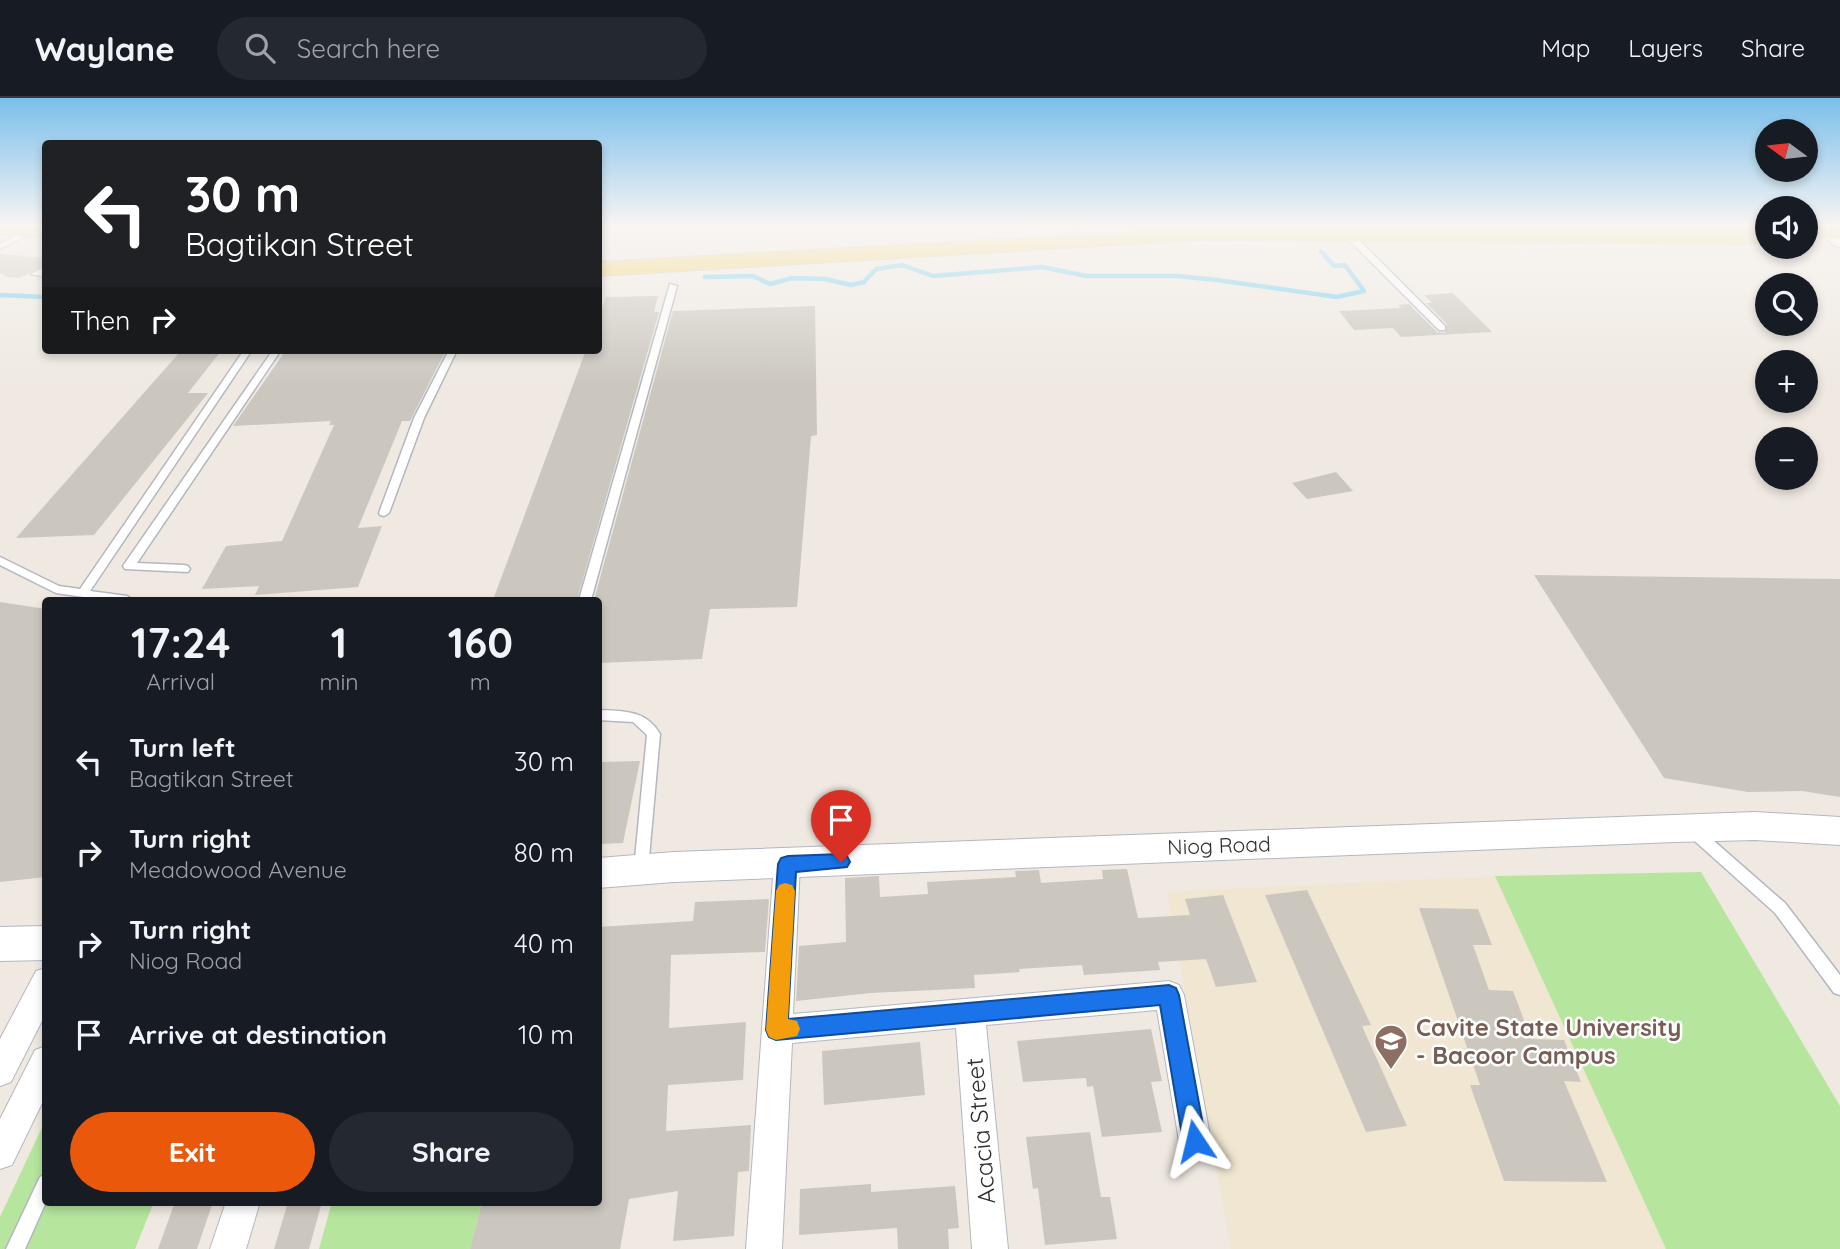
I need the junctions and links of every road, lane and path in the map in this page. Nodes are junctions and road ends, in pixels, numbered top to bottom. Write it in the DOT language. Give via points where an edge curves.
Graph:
graph roads {
  1 [pos="1394,280"];
  2 [pos="673,286"];
  3 [pos="1443,328"];
  4 [pos="245,354"];
  5 [pos="274,354"];
  6 [pos="451,354"];
  7 [pos="384,513"];
  8 [pos="0,561"];
  9 [pos="184,569"];
  10 [pos="83,593"];
  11 [pos="108,597"];
  12 [pos="586,597"];
  13 [pos="602,715"];
  14 [pos="1689,827"];
  15 [pos="1840,831"];
  16 [pos="788,864"];
  17 [pos="641,870"];
  18 [pos="602,873"];
  19 [pos="42,941"];
  20 [pos="0,944"];
  21 [pos="1840,988"];
  22 [pos="42,989"];
  23 [pos="970,1012"];
  24 [pos="776,1030"];
  25 [pos="42,1066"];
  26 [pos="0,1071"];
  27 [pos="12,1107"];
  28 [pos="1195,1141"];
  29 [pos="0,1153"];
  30 [pos="42,1192"];
  31 [pos="242,1206"];
  32 [pos="15,1249"];
  33 [pos="228,1249"];
  34 [pos="764,1249"];
  35 [pos="990,1249"];
  1 -- 3 [label="lane"];
  2 -- 12 [label="lane"];
  4 -- 10 [label="lane"];
  5 -- 9 [label="lane" via="129,566"];
  6 -- 7 [label="lane" via="419,418"];
  8 -- 10 [label="lane" via="56,589"];
  10 -- 11 [label="lane"];
  13 -- 17 [label="lane" via="636,717 648,723 654,734"];
  14 -- 15 [label="street, Niog Road"];
  14 -- 16 [label="street, Niog Road"];
  14 -- 21 [label="lane" via="1780,908"];
  16 -- 17 [label="street, Niog Road"];
  16 -- 24 [label="street"];
  17 -- 18 [label="street, Niog Road"];
  19 -- 20 [label="street"];
  22 -- 26 [label="street"];
  23 -- 24 [label="street"];
  23 -- 28 [label="street" via="1169,995"];
  23 -- 35 [label="street, Acacia Street"];
  24 -- 34 [label="street"];
  25 -- 27 [label="street"];
  27 -- 29 [label="street"];
  30 -- 32 [label="lane"];
  31 -- 33 [label="street"];
}
